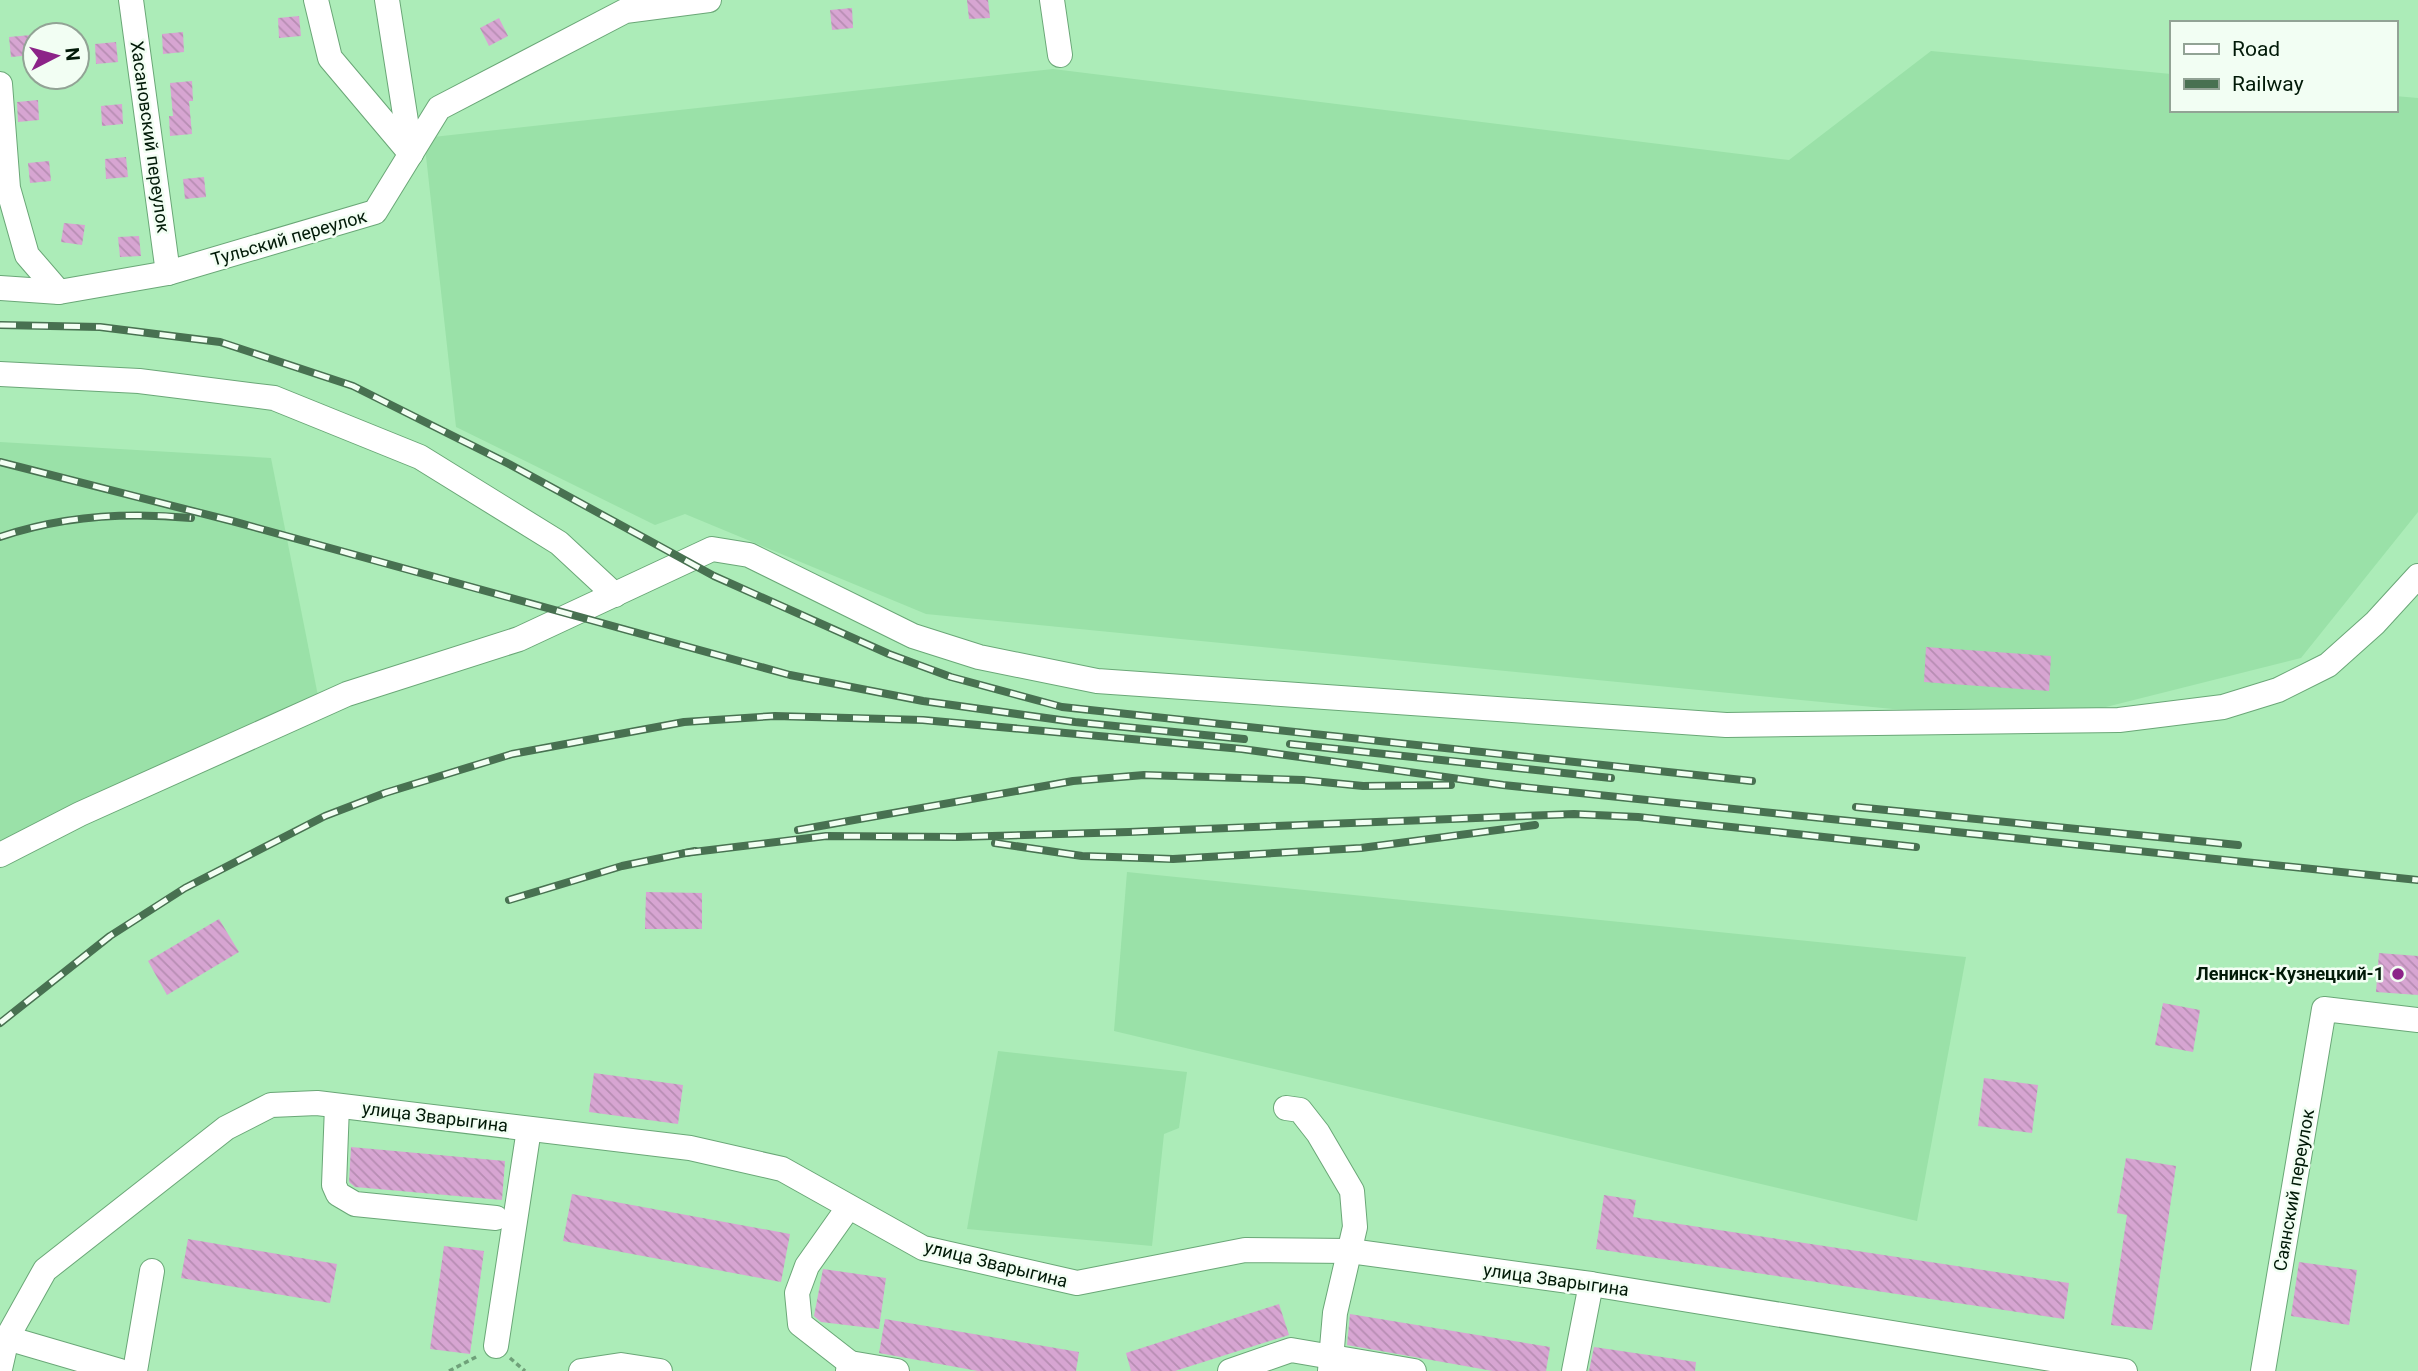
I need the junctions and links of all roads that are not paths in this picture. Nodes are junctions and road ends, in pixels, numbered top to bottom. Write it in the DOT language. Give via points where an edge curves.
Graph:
graph roads {
  1 [pos="131,0"];
  2 [pos="316,0"];
  3 [pos="387,0"];
  4 [pos="709,0"];
  5 [pos="1052,0"];
  6 [pos="624,5"];
  7 [pos="1060,55"];
  8 [pos="0,84"];
  9 [pos="411,153"];
  10 [pos="168,273"];
  11 [pos="0,288"];
  12 [pos="59,292"];
  13 [pos="0,374"];
  14 [pos="2418,576"];
  15 [pos="615,595"];
  16 [pos="0,855"];
  17 [pos="2418,1020"];
  18 [pos="337,1106"];
  19 [pos="1286,1108"];
  20 [pos="529,1129"];
  21 [pos="849,1209"];
  22 [pos="496,1218"];
  23 [pos="1350,1251"];
  24 [pos="152,1271"];
  25 [pos="1591,1284"];
  26 [pos="7,1338"];
  27 [pos="496,1346"];
  28 [pos="1331,1364"];
  29 [pos="849,1367"];
  30 [pos="2080,1367"];
  31 [pos="0,1369"];
  32 [pos="120,1371"];
  33 [pos="135,1371"];
  34 [pos="580,1371"];
  35 [pos="660,1371"];
  36 [pos="897,1371"];
  37 [pos="1230,1371"];
  38 [pos="1414,1371"];
  39 [pos="1574,1371"];
  40 [pos="2124,1371"];
  41 [pos="2263,1371"];
  1 -- 10 [label="street, Хасановский переулок"];
  2 -- 9 [label="street" via="330,58"];
  3 -- 9 [label="street"];
  4 -- 6 [label="street, Тульский переулок"];
  5 -- 7 [label="street"];
  6 -- 9 [label="street, Тульский переулок" via="439,108"];
  8 -- 12 [label="street" via="8,188 23,241 27,255"];
  9 -- 10 [label="street, Тульский переулок" via="375,212"];
  10 -- 12 [label="street, Тульский переулок"];
  11 -- 12 [label="street, Тульский переулок"];
  13 -- 15 [label="street" via="139,381 274,398 420,457 559,543"];
  14 -- 15 [label="street" via="2328,665 2278,690 2222,707 2132,718 2013,723 1726,725 1097,681 979,657 913,636 749,555 712,549"];
  15 -- 16 [label="street" via="519,639 347,694 80,814"];
  17 -- 41 [label="street, Саянский переулок" via="2324,1009"];
  18 -- 20 [label="street, улица Зварыгина"];
  18 -- 22 [label="street" via="334,1185 338,1194 355,1204"];
  18 -- 26 [label="street, улица Зварыгина" via="271,1105 226,1128 45,1270"];
  19 -- 23 [label="street" via="1300,1110 1352,1191 1355,1227"];
  20 -- 21 [label="street, улица Зварыгина" via="690,1148 782,1170"];
  20 -- 27 [label="street"];
  21 -- 23 [label="street, улица Зварыгина" via="923,1248 1077,1283 1245,1250"];
  21 -- 29 [label="street" via="807,1266 797,1293 800,1324"];
  23 -- 25 [label="street, улица Зварыгина"];
  23 -- 28 [label="street" via="1335,1314"];
  24 -- 33 [label="street"];
  25 -- 30 [label="street, улица Зварыгина"];
  25 -- 39 [label="street"];
  26 -- 31 [label="street, улица Зварыгина"];
  26 -- 32 [label="street"];
  28 -- 37 [label="street" via="1291,1350"];
  28 -- 38 [label="street"];
  29 -- 36 [label="street"];
  30 -- 40 [label="street, улица Зварыгина"];
  34 -- 35 [label="street" via="621,1365"];
}
